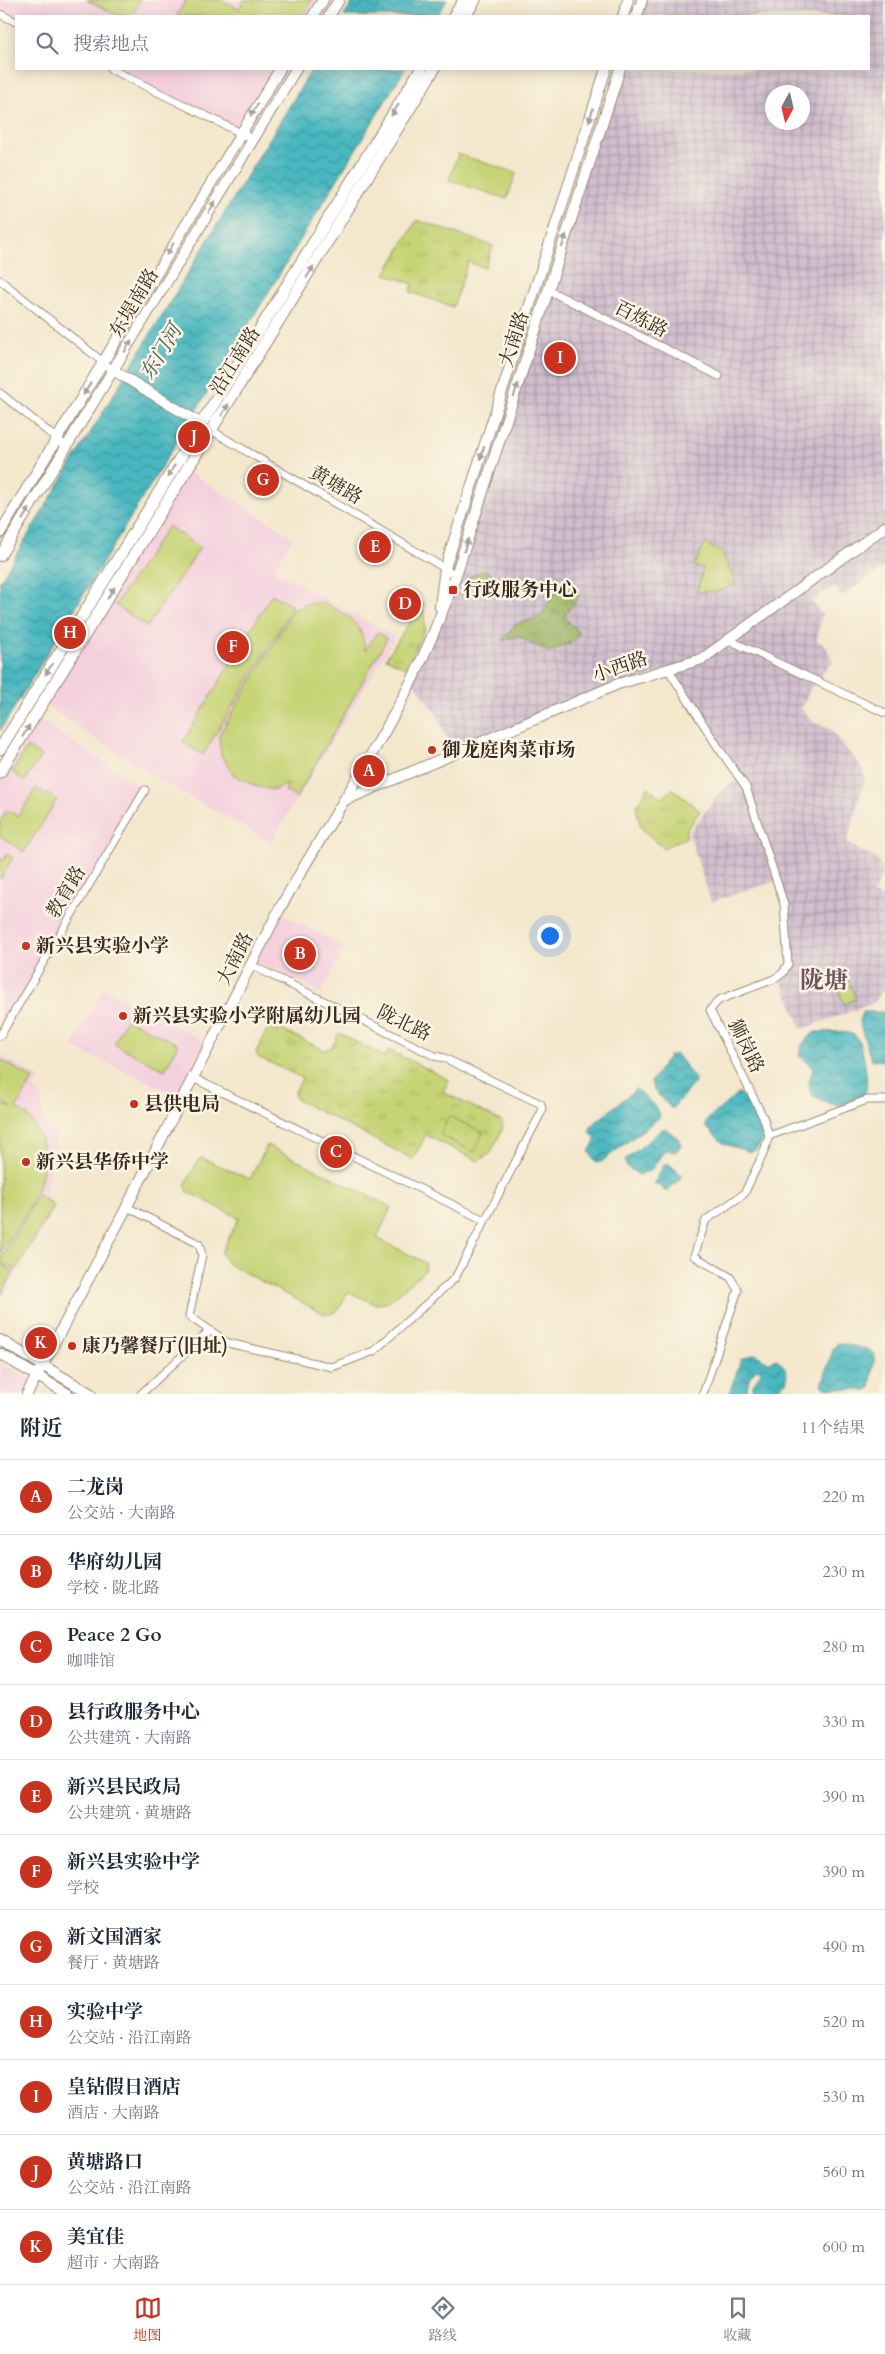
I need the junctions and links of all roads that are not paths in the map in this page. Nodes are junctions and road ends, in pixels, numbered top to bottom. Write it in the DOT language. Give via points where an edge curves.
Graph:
graph roads {
  1 [pos="324,0"];
  2 [pos="339,0"];
  3 [pos="464,0"];
  4 [pos="475,0"];
  5 [pos="628,0"];
  6 [pos="642,0"];
  7 [pos="0,14"];
  8 [pos="314,15"];
  9 [pos="330,15"];
  10 [pos="455,15"];
  11 [pos="466,15"];
  12 [pos="623,15"];
  13 [pos="637,15"];
  14 [pos="15,22"];
  15 [pos="113,70"];
  16 [pos="279,70"];
  17 [pos="295,70"];
  18 [pos="420,70"];
  19 [pos="433,70"];
  20 [pos="606,70"];
  21 [pos="620,70"];
  22 [pos="240,133"];
  23 [pos="253,139"];
  24 [pos="0,280"];
  25 [pos="548,290"];
  26 [pos="103,362"];
  27 [pos="113,370"];
  28 [pos="719,376"];
  29 [pos="0,393"];
  30 [pos="200,424"];
  31 [pos="212,431"];
  32 [pos="57,439"];
  33 [pos="67,447"];
  34 [pos="885,527"];
  35 [pos="0,533"];
  36 [pos="0,556"];
  37 [pos="445,568"];
  38 [pos="456,575"];
  39 [pos="437,624"];
  40 [pos="729,640"];
  41 [pos="668,669"];
  42 [pos="885,712"];
  43 [pos="0,749"];
  44 [pos="0,772"];
  45 [pos="145,790"];
  46 [pos="343,801"];
  47 [pos="252,965"];
  48 [pos="0,1036"];
  49 [pos="193,1078"];
  50 [pos="885,1100"];
  51 [pos="769,1136"];
  52 [pos="127,1207"];
  53 [pos="484,1220"];
  54 [pos="209,1331"];
  55 [pos="0,1340"];
  56 [pos="0,1354"];
  57 [pos="42,1365"];
  58 [pos="36,1376"];
  59 [pos="27,1394"];
  60 [pos="68,1394"];
  61 [pos="91,1394"];
  62 [pos="141,1394"];
  63 [pos="703,1394"];
  1 -- 8 [label="street"];
  2 -- 9 [label="street"];
  3 -- 10 [label="main road"];
  4 -- 11 [label="main road"];
  5 -- 12 [label="street"];
  6 -- 13 [label="street"];
  7 -- 14 [label="street"];
  15 -- 22 [label="street"];
  16 -- 22 [label="street, 东堤南路, one-way"];
  17 -- 23 [label="street, 东堤南路"];
  18 -- 30 [label="main road, 沿江南路, one-way"];
  31 -- 19 [label="main road, 沿江南路, one-way"];
  20 -- 37 [label="street, 大南路, one-way"];
  25 -- 21 [label="street, 大南路, one-way"];
  22 -- 23 [label="street"];
  22 -- 26 [label="street, 东堤南路, one-way"];
  27 -- 23 [label="street, 东堤南路, one-way"];
  24 -- 26 [label="street"];
  25 -- 28 [label="street, 百炼路"];
  38 -- 25 [label="street, 大南路, one-way"];
  26 -- 27 [label="street"];
  26 -- 32 [label="street, 东堤南路, one-way"];
  27 -- 30 [label="street"];
  27 -- 33 [label="street, 东堤南路"];
  29 -- 32 [label="street"];
  30 -- 31 [label="street, 黄塘路"];
  30 -- 43 [label="main road, 沿江南路, one-way"];
  31 -- 37 [label="street, 黄塘路"];
  44 -- 31 [label="main road, 沿江南路, one-way"];
  32 -- 33 [label="street"];
  32 -- 35 [label="street, 东堤南路"];
  36 -- 33 [label="street, 东堤南路, one-way"];
  34 -- 40 [label="street, 小西路"];
  37 -- 38 [label="street, 黄塘路"];
  37 -- 39 [label="street, 大南路"];
  38 -- 39 [label="street, 大南路"];
  39 -- 46 [label="street, 大南路" via="412,680"];
  40 -- 41 [label="street, 小西路" via="702,659"];
  40 -- 42 [label="street"];
  41 -- 46 [label="street, 小西路" via="618,684"];
  41 -- 51 [label="street, 狮岗路" via="746,787 784,904 788,964 783,973 719,1000 710,1010 764,1119"];
  45 -- 48 [label="street, 教育路"];
  46 -- 47 [label="street, 大南路" via="302,867"];
  47 -- 49 [label="street, 大南路"];
  47 -- 53 [label="street, 陇北路" via="435,1056 541,1104 542,1108"];
  49 -- 52 [label="street, 大南路"];
  49 -- 53 [label="street"];
  50 -- 51 [label="street" via="867,1100"];
  51 -- 63 [label="street" via="744,1194 706,1220 694,1256 730,1277 738,1290"];
  52 -- 54 [label="street" via="199,1244 202,1255 189,1311 190,1316"];
  52 -- 57 [label="street, 大南路"];
  53 -- 54 [label="street" via="455,1278 374,1351 332,1367 228,1343"];
  54 -- 62 [label="street"];
  55 -- 57 [label="street"];
  56 -- 58 [label="street"];
  57 -- 58 [label="street, 大南路"];
  57 -- 61 [label="street"];
  58 -- 59 [label="street, 大南路"];
  58 -- 60 [label="street"];
}
